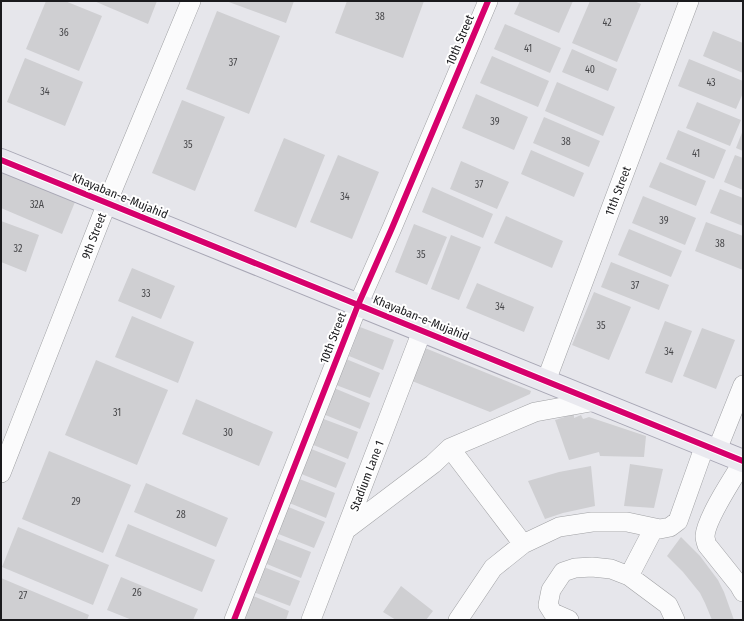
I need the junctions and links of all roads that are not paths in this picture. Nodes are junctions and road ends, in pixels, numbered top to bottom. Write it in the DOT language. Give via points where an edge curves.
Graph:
graph roads {
  1 [pos="191,1"];
  2 [pos="488,1"];
  3 [pos="689,1"];
  4 [pos="1,160"];
  5 [pos="107,203"];
  6 [pos="358,305"];
  7 [pos="422,331"];
  8 [pos="546,381"];
  9 [pos="743,385"];
  10 [pos="596,401"];
  11 [pos="450,448"];
  12 [pos="711,448"];
  13 [pos="743,461"];
  14 [pos="1,473"];
  15 [pos="686,501"];
  16 [pos="712,515"];
  17 [pos="346,528"];
  18 [pos="654,528"];
  19 [pos="523,544"];
  20 [pos="629,576"];
  21 [pos="743,592"];
  22 [pos="234,620"];
  23 [pos="311,620"];
  24 [pos="458,620"];
  25 [pos="569,620"];
  26 [pos="675,620"];
  1 -- 5 [label="street, 9th Street"];
  2 -- 6 [label="street, 10th Street"];
  3 -- 8 [label="street, 11th Street"];
  4 -- 5 [label="main road, Khayaban-e-Mujahid"];
  5 -- 6 [label="main road, Khayaban-e-Mujahid"];
  5 -- 14 [label="street, 9th Street"];
  6 -- 7 [label="main road, Khayaban-e-Mujahid"];
  6 -- 22 [label="street, 10th Street"];
  7 -- 8 [label="main road, Khayaban-e-Mujahid"];
  7 -- 17 [label="street, Stadium Lane 1"];
  8 -- 10 [label="main road, Khayaban-e-Mujahid"];
  9 -- 12 [label="street"];
  10 -- 11 [label="street" via="535,412"];
  10 -- 12 [label="main road, Khayaban-e-Mujahid"];
  11 -- 17 [label="street" via="433,464"];
  11 -- 19 [label="street"];
  12 -- 13 [label="main road, Khayaban-e-Mujahid"];
  12 -- 15 [label="street"];
  13 -- 16 [label="street"];
  15 -- 16 [label="street"];
  15 -- 18 [label="street" via="678,521 670,527"];
  16 -- 21 [label="street" via="706,529 707,545"];
  17 -- 23 [label="street, Stadium Lane 1"];
  18 -- 19 [label="street" via="627,522 592,522 559,527"];
  18 -- 20 [label="street"];
  19 -- 24 [label="street" via="493,568"];
  20 -- 25 [label="street" via="611,569 592,566 563,572 551,590 548,605 553,613"];
  20 -- 26 [label="street" via="668,605"];
}
